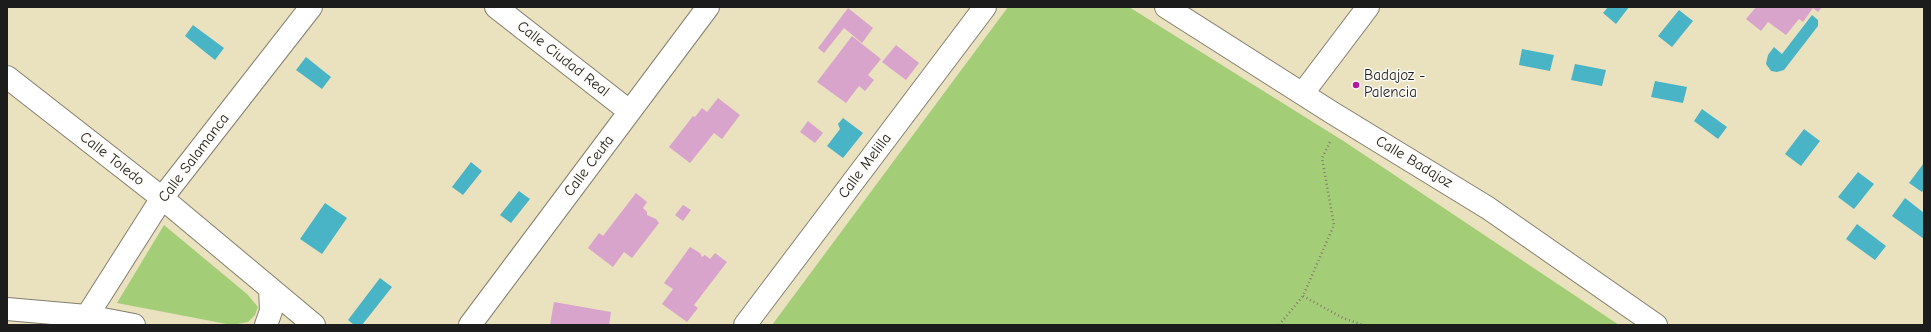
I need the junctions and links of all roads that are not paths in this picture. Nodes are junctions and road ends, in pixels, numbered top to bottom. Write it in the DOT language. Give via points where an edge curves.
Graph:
graph roads {
  1 [pos="310,7"];
  2 [pos="496,7"];
  3 [pos="708,7"];
  4 [pos="985,7"];
  5 [pos="1166,7"];
  6 [pos="1368,7"];
  7 [pos="7,77"];
  8 [pos="1303,93"];
  9 [pos="629,111"];
  10 [pos="162,198"];
  11 [pos="270,288"];
  12 [pos="7,309"];
  13 [pos="86,321"];
  14 [pos="134,325"];
  15 [pos="266,325"];
  16 [pos="314,325"];
  17 [pos="470,325"];
  18 [pos="744,325"];
  19 [pos="1656,325"];
  1 -- 10 [label="street, Calle Salamanca"];
  2 -- 9 [label="street, Calle Ciudad Real"];
  3 -- 9 [label="street, Calle Ceuta"];
  4 -- 18 [label="street, Calle Melilla"];
  5 -- 8 [label="street, Calle Badajoz"];
  6 -- 8 [label="street"];
  7 -- 10 [label="street, Calle Toledo"];
  8 -- 19 [label="street, Calle Badajoz" via="1488,208"];
  9 -- 17 [label="street, Calle Ceuta"];
  10 -- 11 [label="street, Calle Toledo"];
  10 -- 13 [label="street, Calle Salamanca"];
  11 -- 15 [label="street" via="271,311"];
  11 -- 16 [label="street, Calle Toledo"];
  12 -- 13 [label="street"];
  13 -- 14 [label="street"];
}
